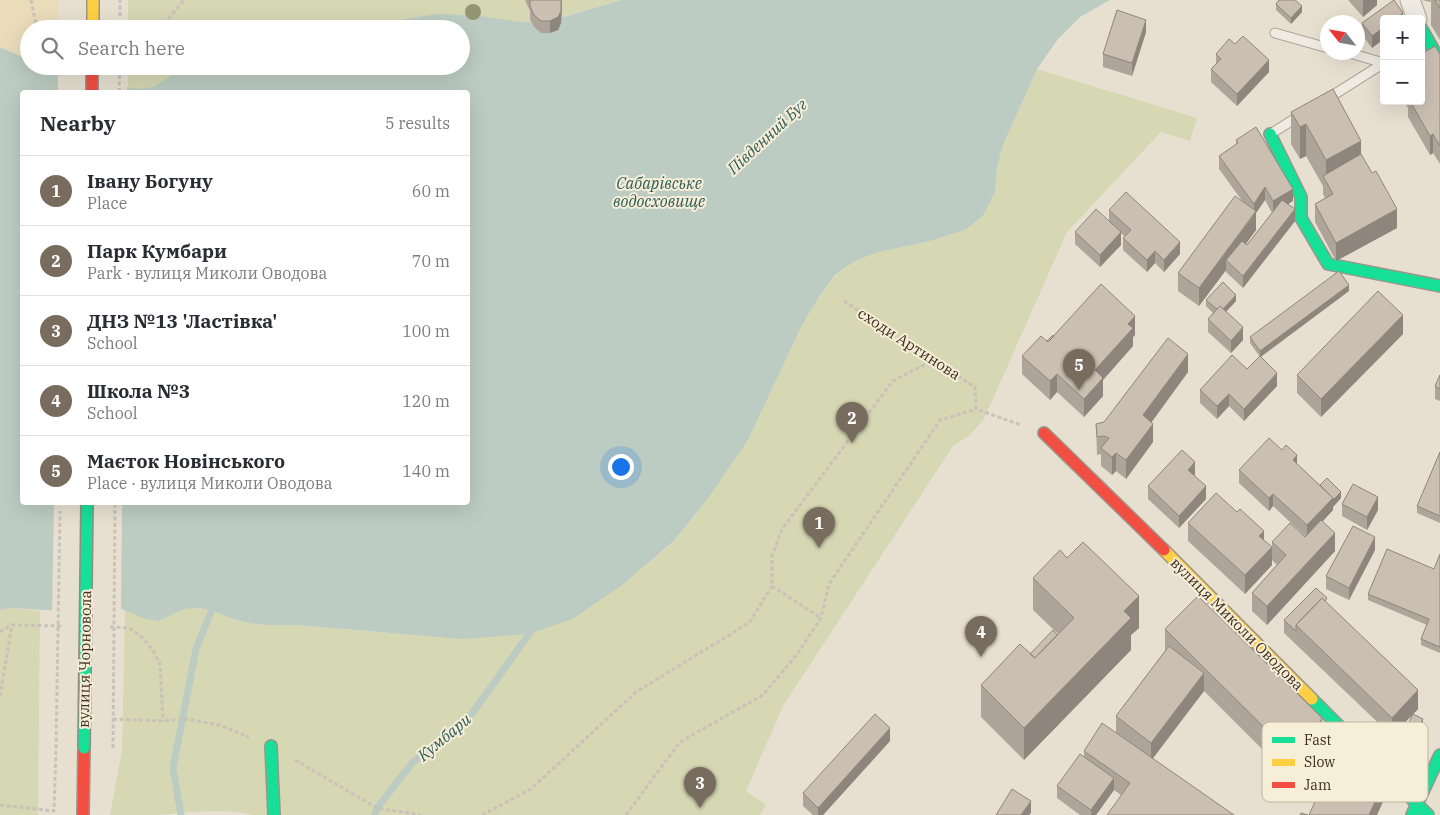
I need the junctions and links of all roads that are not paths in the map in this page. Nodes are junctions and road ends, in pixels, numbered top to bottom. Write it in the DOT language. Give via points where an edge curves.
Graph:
graph roads {
  1 [pos="93,0"];
  2 [pos="1410,0"];
  3 [pos="1416,15"];
  4 [pos="92,20"];
  5 [pos="1275,33"];
  6 [pos="1425,38"];
  7 [pos="1320,46"];
  8 [pos="1365,58"];
  9 [pos="1440,61"];
  10 [pos="92,75"];
  11 [pos="92,90"];
  12 [pos="1270,134"];
  13 [pos="1440,286"];
  14 [pos="1044,433"];
  15 [pos="87,505"];
  16 [pos="1330,722"];
  17 [pos="271,746"];
  18 [pos="1440,755"];
  19 [pos="1428,781"];
  20 [pos="1415,810"];
  21 [pos="83,815"];
  22 [pos="274,815"];
  23 [pos="1428,815"];
  1 -- 4 [label="street"];
  2 -- 3 [label="street"];
  5 -- 7 [label="lane"];
  6 -- 9 [label="street"];
  8 -- 12 [label="lane" via="1384,63"];
  10 -- 11 [label="street"];
  12 -- 13 [label="street" via="1301,198 1301,218 1328,264"];
  14 -- 16 [label="street, вулиця Миколи Оводова" via="1126,512"];
  15 -- 21 [label="street, вулиця Чорновола, bridge"];
  17 -- 22 [label="street"];
  18 -- 19 [label="street"];
  20 -- 23 [label="street, вулиця Миколи Оводова"];
}
